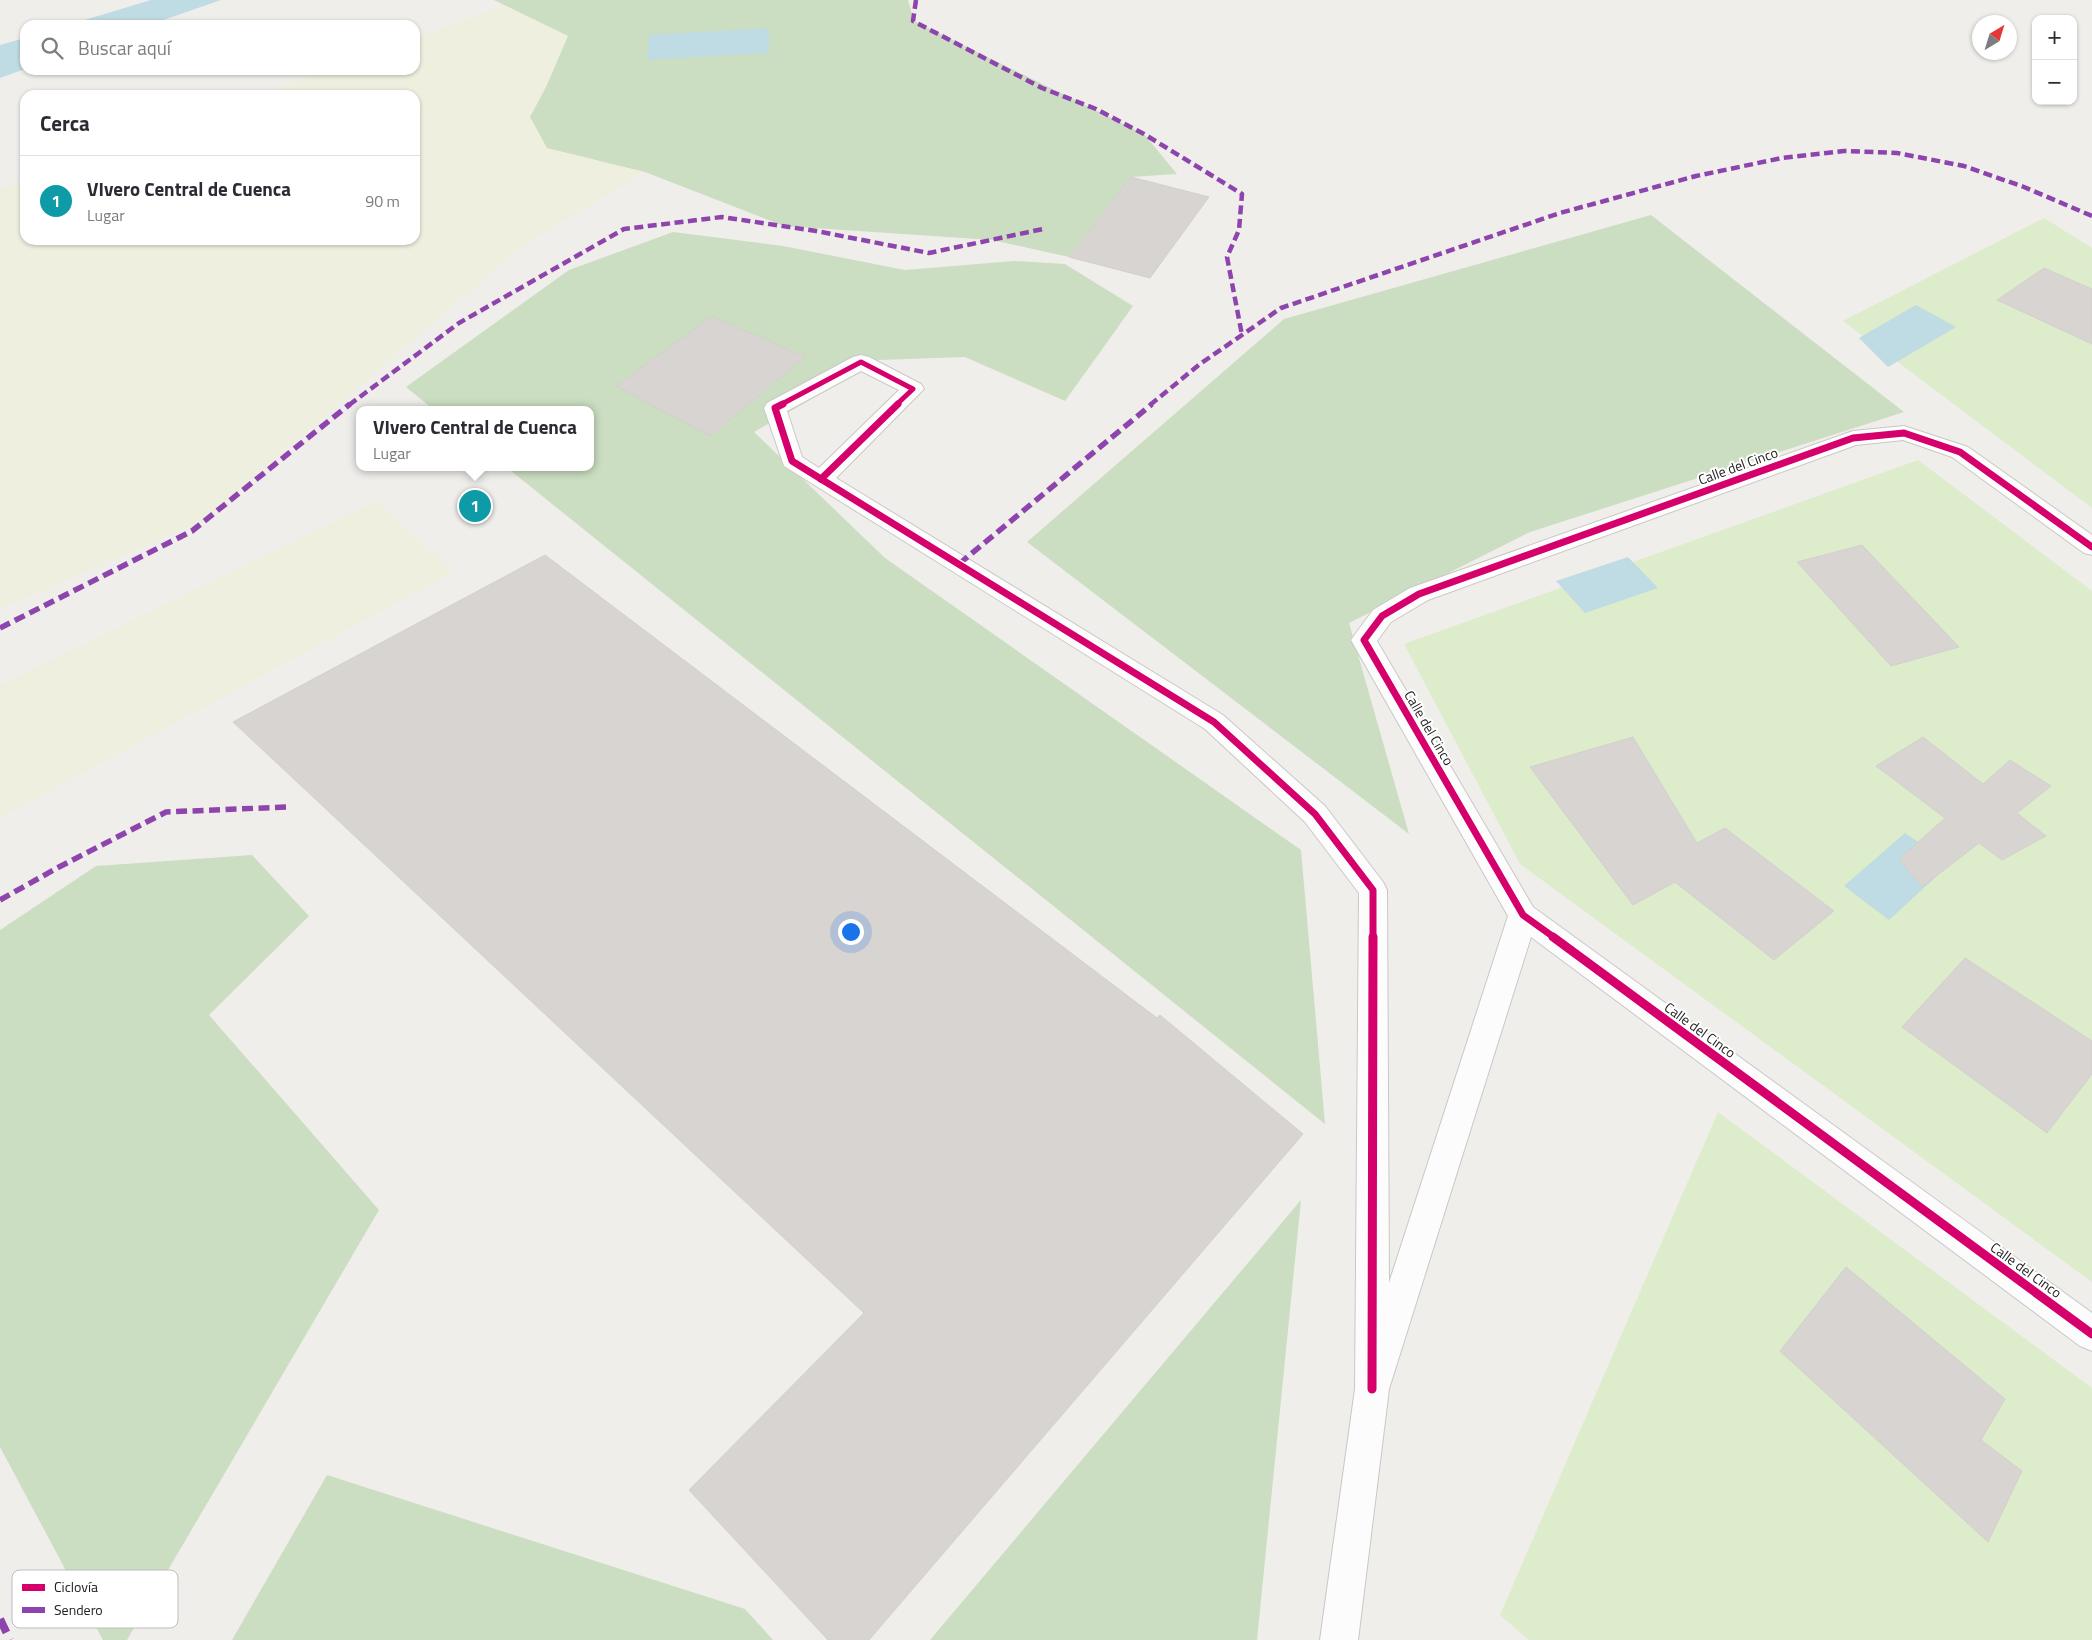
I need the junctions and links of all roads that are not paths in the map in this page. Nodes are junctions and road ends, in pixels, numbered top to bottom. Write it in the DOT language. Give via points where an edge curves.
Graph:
graph roads {
  1 [pos="821,479"];
  2 [pos="2092,547"];
  3 [pos="1523,915"];
  4 [pos="2092,1334"];
  5 [pos="1372,1389"];
  6 [pos="1338,1640"];
  1 -- 1 [label="street" via="792,461 775,408 861,362 913,389"];
  1 -- 5 [label="street" via="1214,722 1316,814 1373,890"];
  2 -- 3 [label="street, Calle del Cinco" via="1960,452 1904,433 1853,438 1419,594 1382,616 1364,640"];
  3 -- 4 [label="street, Calle del Cinco"];
  3 -- 5 [label="street"];
  5 -- 6 [label="street"];
}
